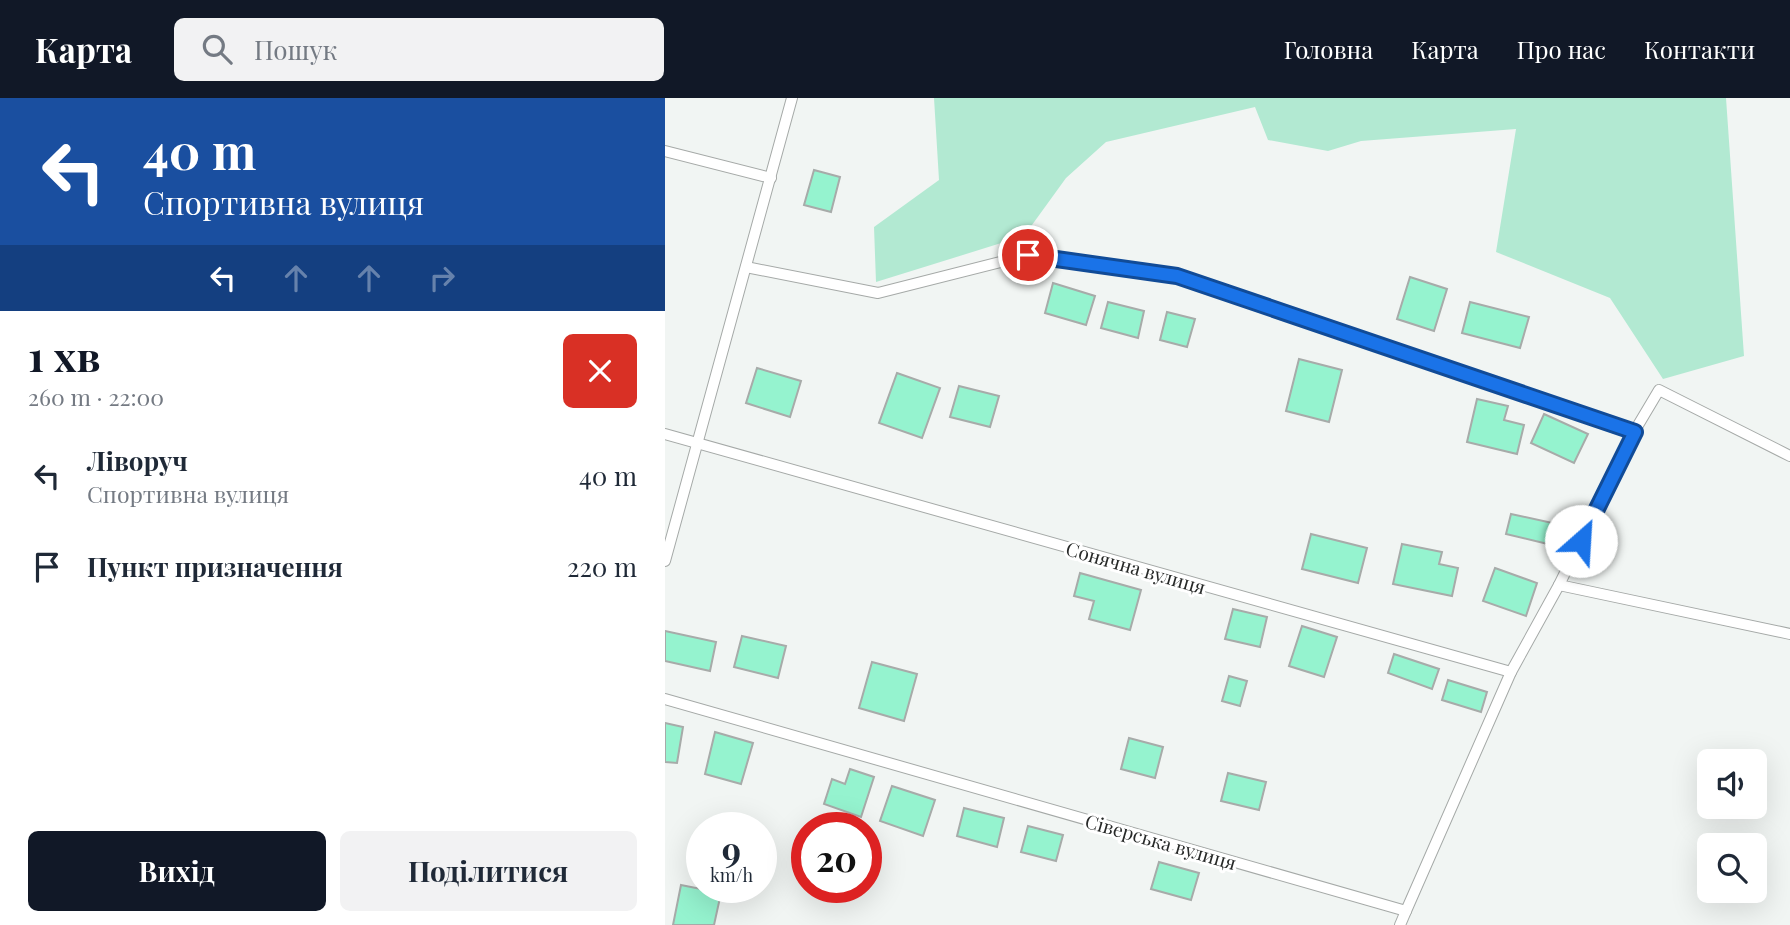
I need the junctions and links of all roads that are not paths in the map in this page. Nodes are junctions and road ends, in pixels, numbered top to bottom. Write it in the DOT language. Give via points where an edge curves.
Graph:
graph roads {
  1 [pos="792,98"];
  2 [pos="665,150"];
  3 [pos="771,178"];
  4 [pos="746,267"];
  5 [pos="1635,432"];
  6 [pos="665,434"];
  7 [pos="698,444"];
  8 [pos="1790,456"];
  9 [pos="665,561"];
  10 [pos="1559,585"];
  11 [pos="1790,634"];
  12 [pos="1511,671"];
  13 [pos="665,699"];
  14 [pos="1406,911"];
  15 [pos="1400,925"];
  1 -- 3 [label="lane"];
  2 -- 3 [label="lane"];
  3 -- 4 [label="lane"];
  4 -- 5 [label="lane" via="879,293 1028,255 1177,276"];
  4 -- 7 [label="lane"];
  5 -- 8 [label="lane" via="1659,390"];
  5 -- 10 [label="lane"];
  6 -- 7 [label="lane, Сонячна вулиця"];
  7 -- 9 [label="lane"];
  7 -- 12 [label="lane, Сонячна вулиця"];
  10 -- 11 [label="lane"];
  10 -- 12 [label="lane"];
  12 -- 14 [label="lane"];
  13 -- 14 [label="lane, Сіверська вулиця"];
  14 -- 15 [label="lane"];
}
